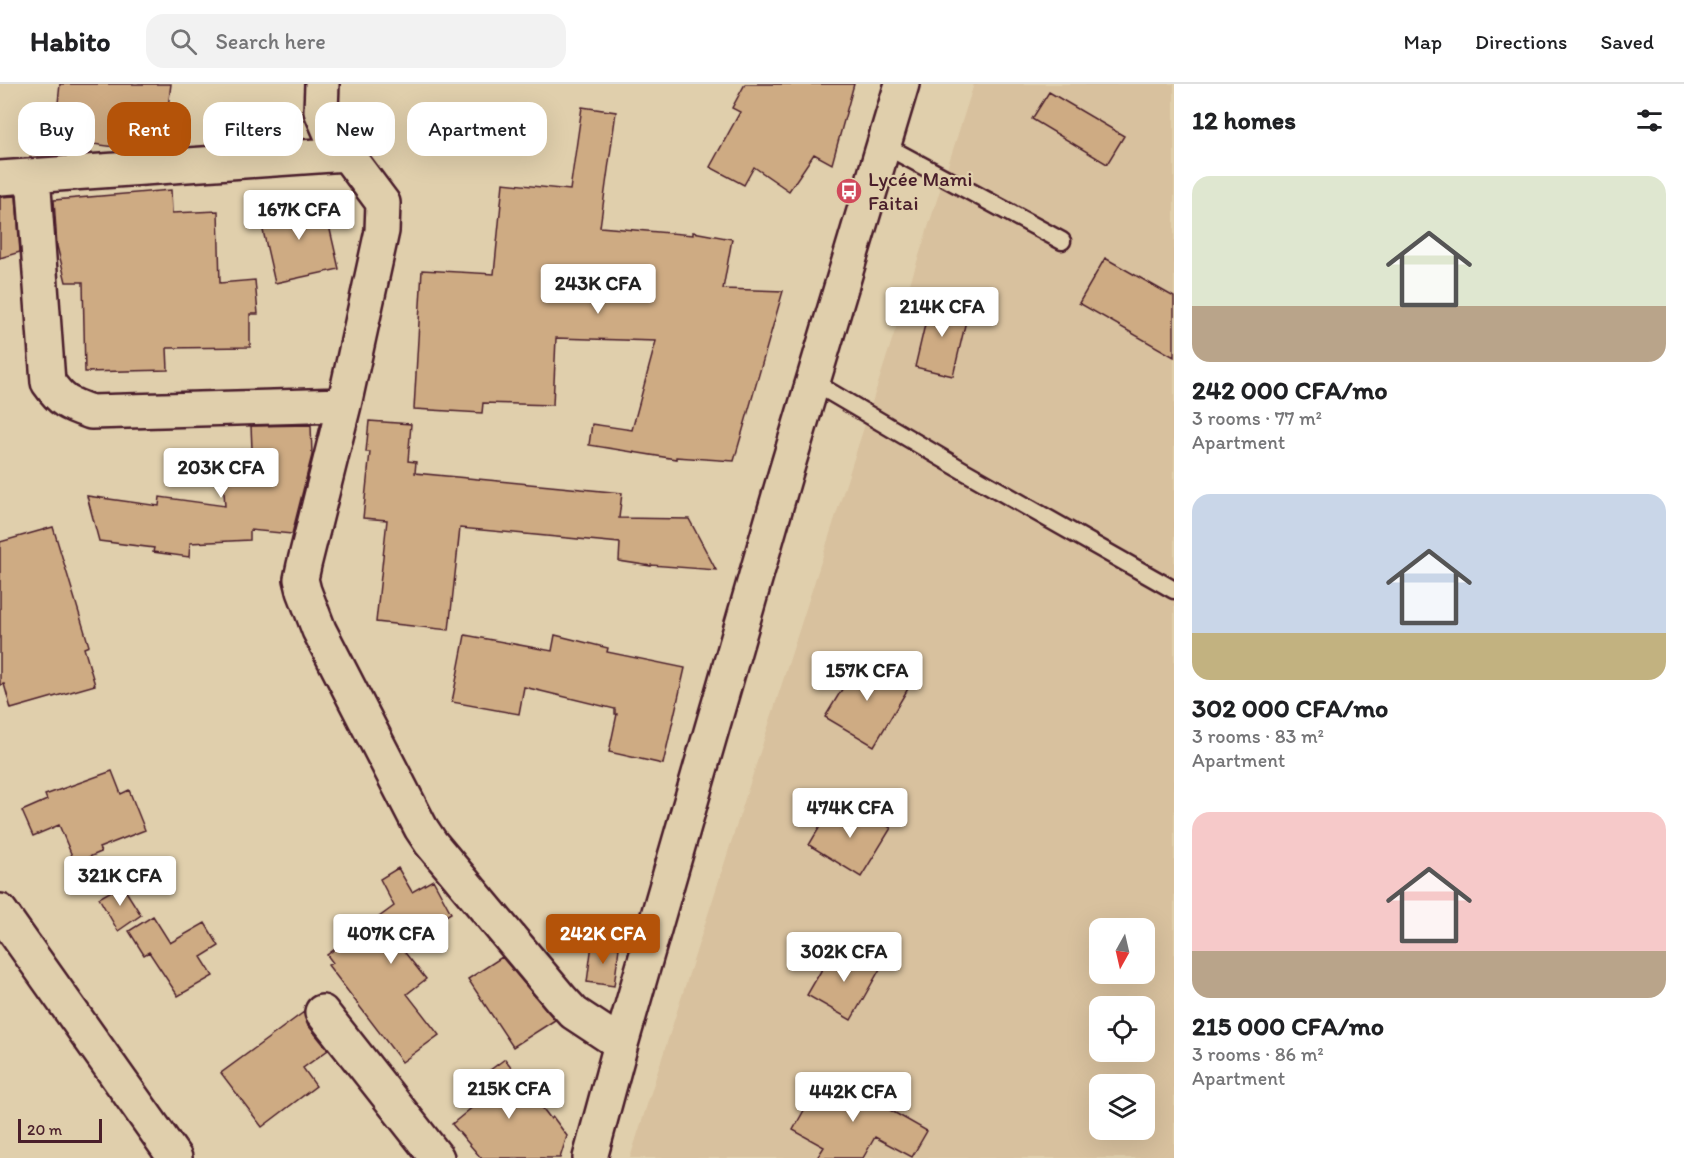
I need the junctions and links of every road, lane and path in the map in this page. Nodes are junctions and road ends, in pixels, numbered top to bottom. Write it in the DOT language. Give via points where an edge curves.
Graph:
graph roads {
  1 [pos="322,84"];
  2 [pos="902,84"];
  3 [pos="321,102"];
  4 [pos="884,145"];
  5 [pos="318,156"];
  6 [pos="348,156"];
  7 [pos="33,176"];
  8 [pos="0,178"];
  9 [pos="1062,241"];
  10 [pos="813,382"];
  11 [pos="344,405"];
  12 [pos="1174,590"];
  13 [pos="0,911"];
  14 [pos="322,1012"];
  15 [pos="621,1044"];
  16 [pos="175,1158"];
  17 [pos="437,1158"];
  18 [pos="590,1158"];
  1 -- 3 [label="street"];
  2 -- 4 [label="street"];
  4 -- 9 [label="lane"];
  4 -- 10 [label="street"];
  5 -- 7 [label="street"];
  6 -- 11 [label="street" via="383,203 382,231"];
  7 -- 8 [label="street"];
  7 -- 11 [label="street" via="48,382 64,401 91,412"];
  10 -- 12 [label="lane"];
  10 -- 15 [label="street"];
  11 -- 15 [label="street" via="303,565 307,603 420,828 574,1013"];
  13 -- 16 [label="street"];
  14 -- 17 [label="street"];
  15 -- 18 [label="street"];
}
